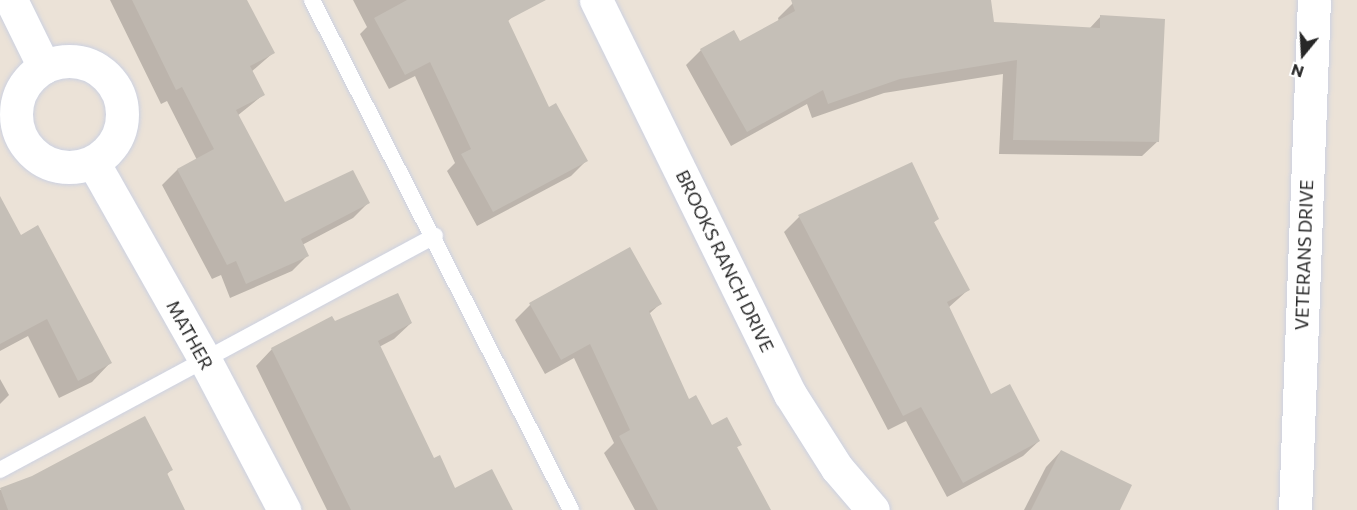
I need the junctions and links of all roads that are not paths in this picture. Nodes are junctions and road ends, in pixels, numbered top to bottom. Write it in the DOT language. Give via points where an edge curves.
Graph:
graph roads {
  1 [pos="11,0"];
  2 [pos="312,0"];
  3 [pos="596,0"];
  4 [pos="1314,0"];
  5 [pos="44,67"];
  6 [pos="12,148"];
  7 [pos="93,162"];
  8 [pos="435,236"];
  9 [pos="205,360"];
  10 [pos="0,470"];
  11 [pos="284,510"];
  12 [pos="571,510"];
  13 [pos="873,510"];
  14 [pos="1295,510"];
  1 -- 5 [label="street"];
  2 -- 8 [label="lane"];
  3 -- 13 [label="street, BROOKS RANCH DRIVE" via="790,394 837,468"];
  4 -- 14 [label="street, VETERANS DRIVE"];
  5 -- 6 [label="street" via="26,84 16,110"];
  5 -- 7 [label="street" via="76,61 93,66 117,87 124,104 118,137"];
  6 -- 7 [label="street" via="60,168"];
  7 -- 9 [label="street, MATHER"];
  8 -- 9 [label="lane"];
  8 -- 12 [label="lane"];
  9 -- 10 [label="lane"];
  9 -- 11 [label="street, MATHER"];
}
